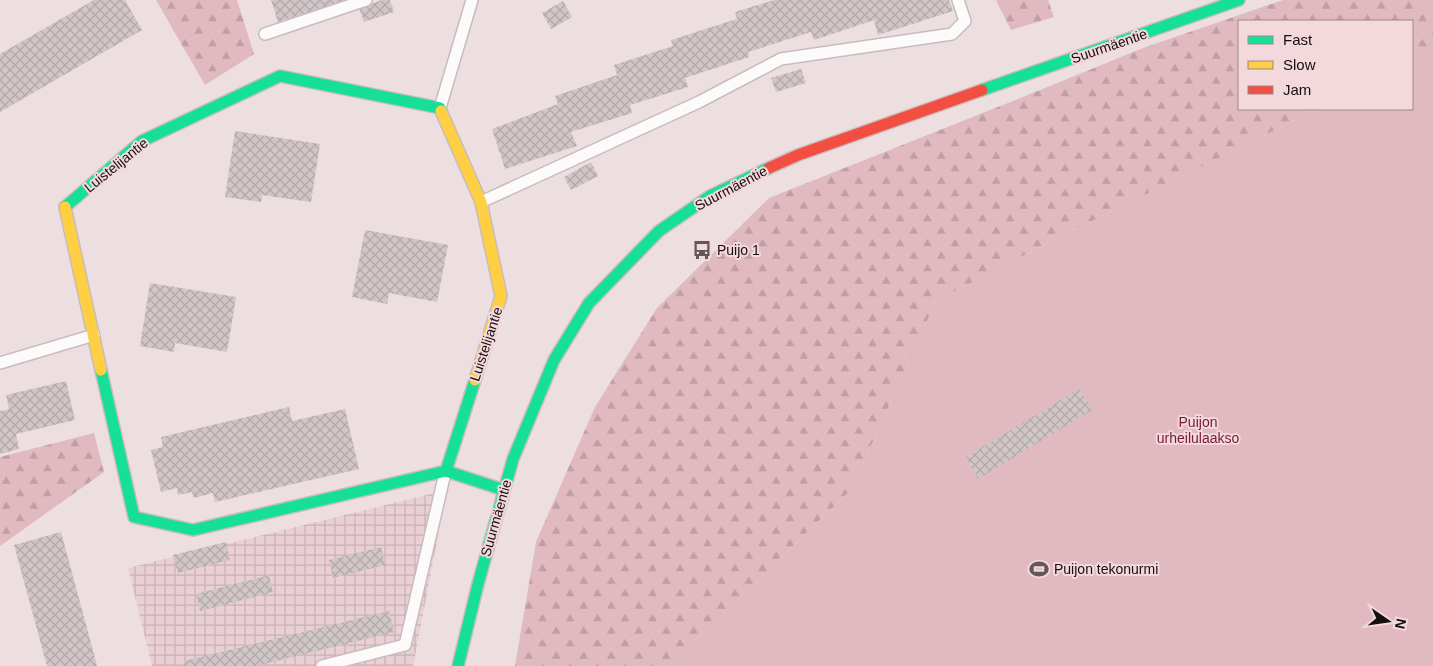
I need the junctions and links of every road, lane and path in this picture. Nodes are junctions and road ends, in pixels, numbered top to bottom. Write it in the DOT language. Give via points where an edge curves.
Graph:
graph roads {
  1 [pos="366,0"];
  2 [pos="472,0"];
  3 [pos="958,0"];
  4 [pos="1239,0"];
  5 [pos="265,34"];
  6 [pos="440,108"];
  7 [pos="480,202"];
  8 [pos="94,335"];
  9 [pos="0,363"];
  10 [pos="446,471"];
  11 [pos="504,490"];
  12 [pos="322,666"];
  13 [pos="458,666"];
  1 -- 5 [label="lane"];
  2 -- 6 [label="lane"];
  3 -- 7 [label="lane" via="966,21 952,34 781,59 699,102"];
  4 -- 11 [label="street, Suurmäentie" via="798,155 710,196 659,231 589,303 554,360 513,459"];
  6 -- 7 [label="street, Luistelijantie"];
  6 -- 8 [label="street, Luistelijantie" via="280,76 142,141 65,207"];
  7 -- 10 [label="street, Luistelijantie" via="501,296"];
  8 -- 9 [label="lane"];
  8 -- 10 [label="street, Luistelijantie" via="134,517 193,530"];
  10 -- 11 [label="street"];
  10 -- 12 [label="lane" via="405,646"];
  11 -- 13 [label="street, Suurmäentie"];
}
